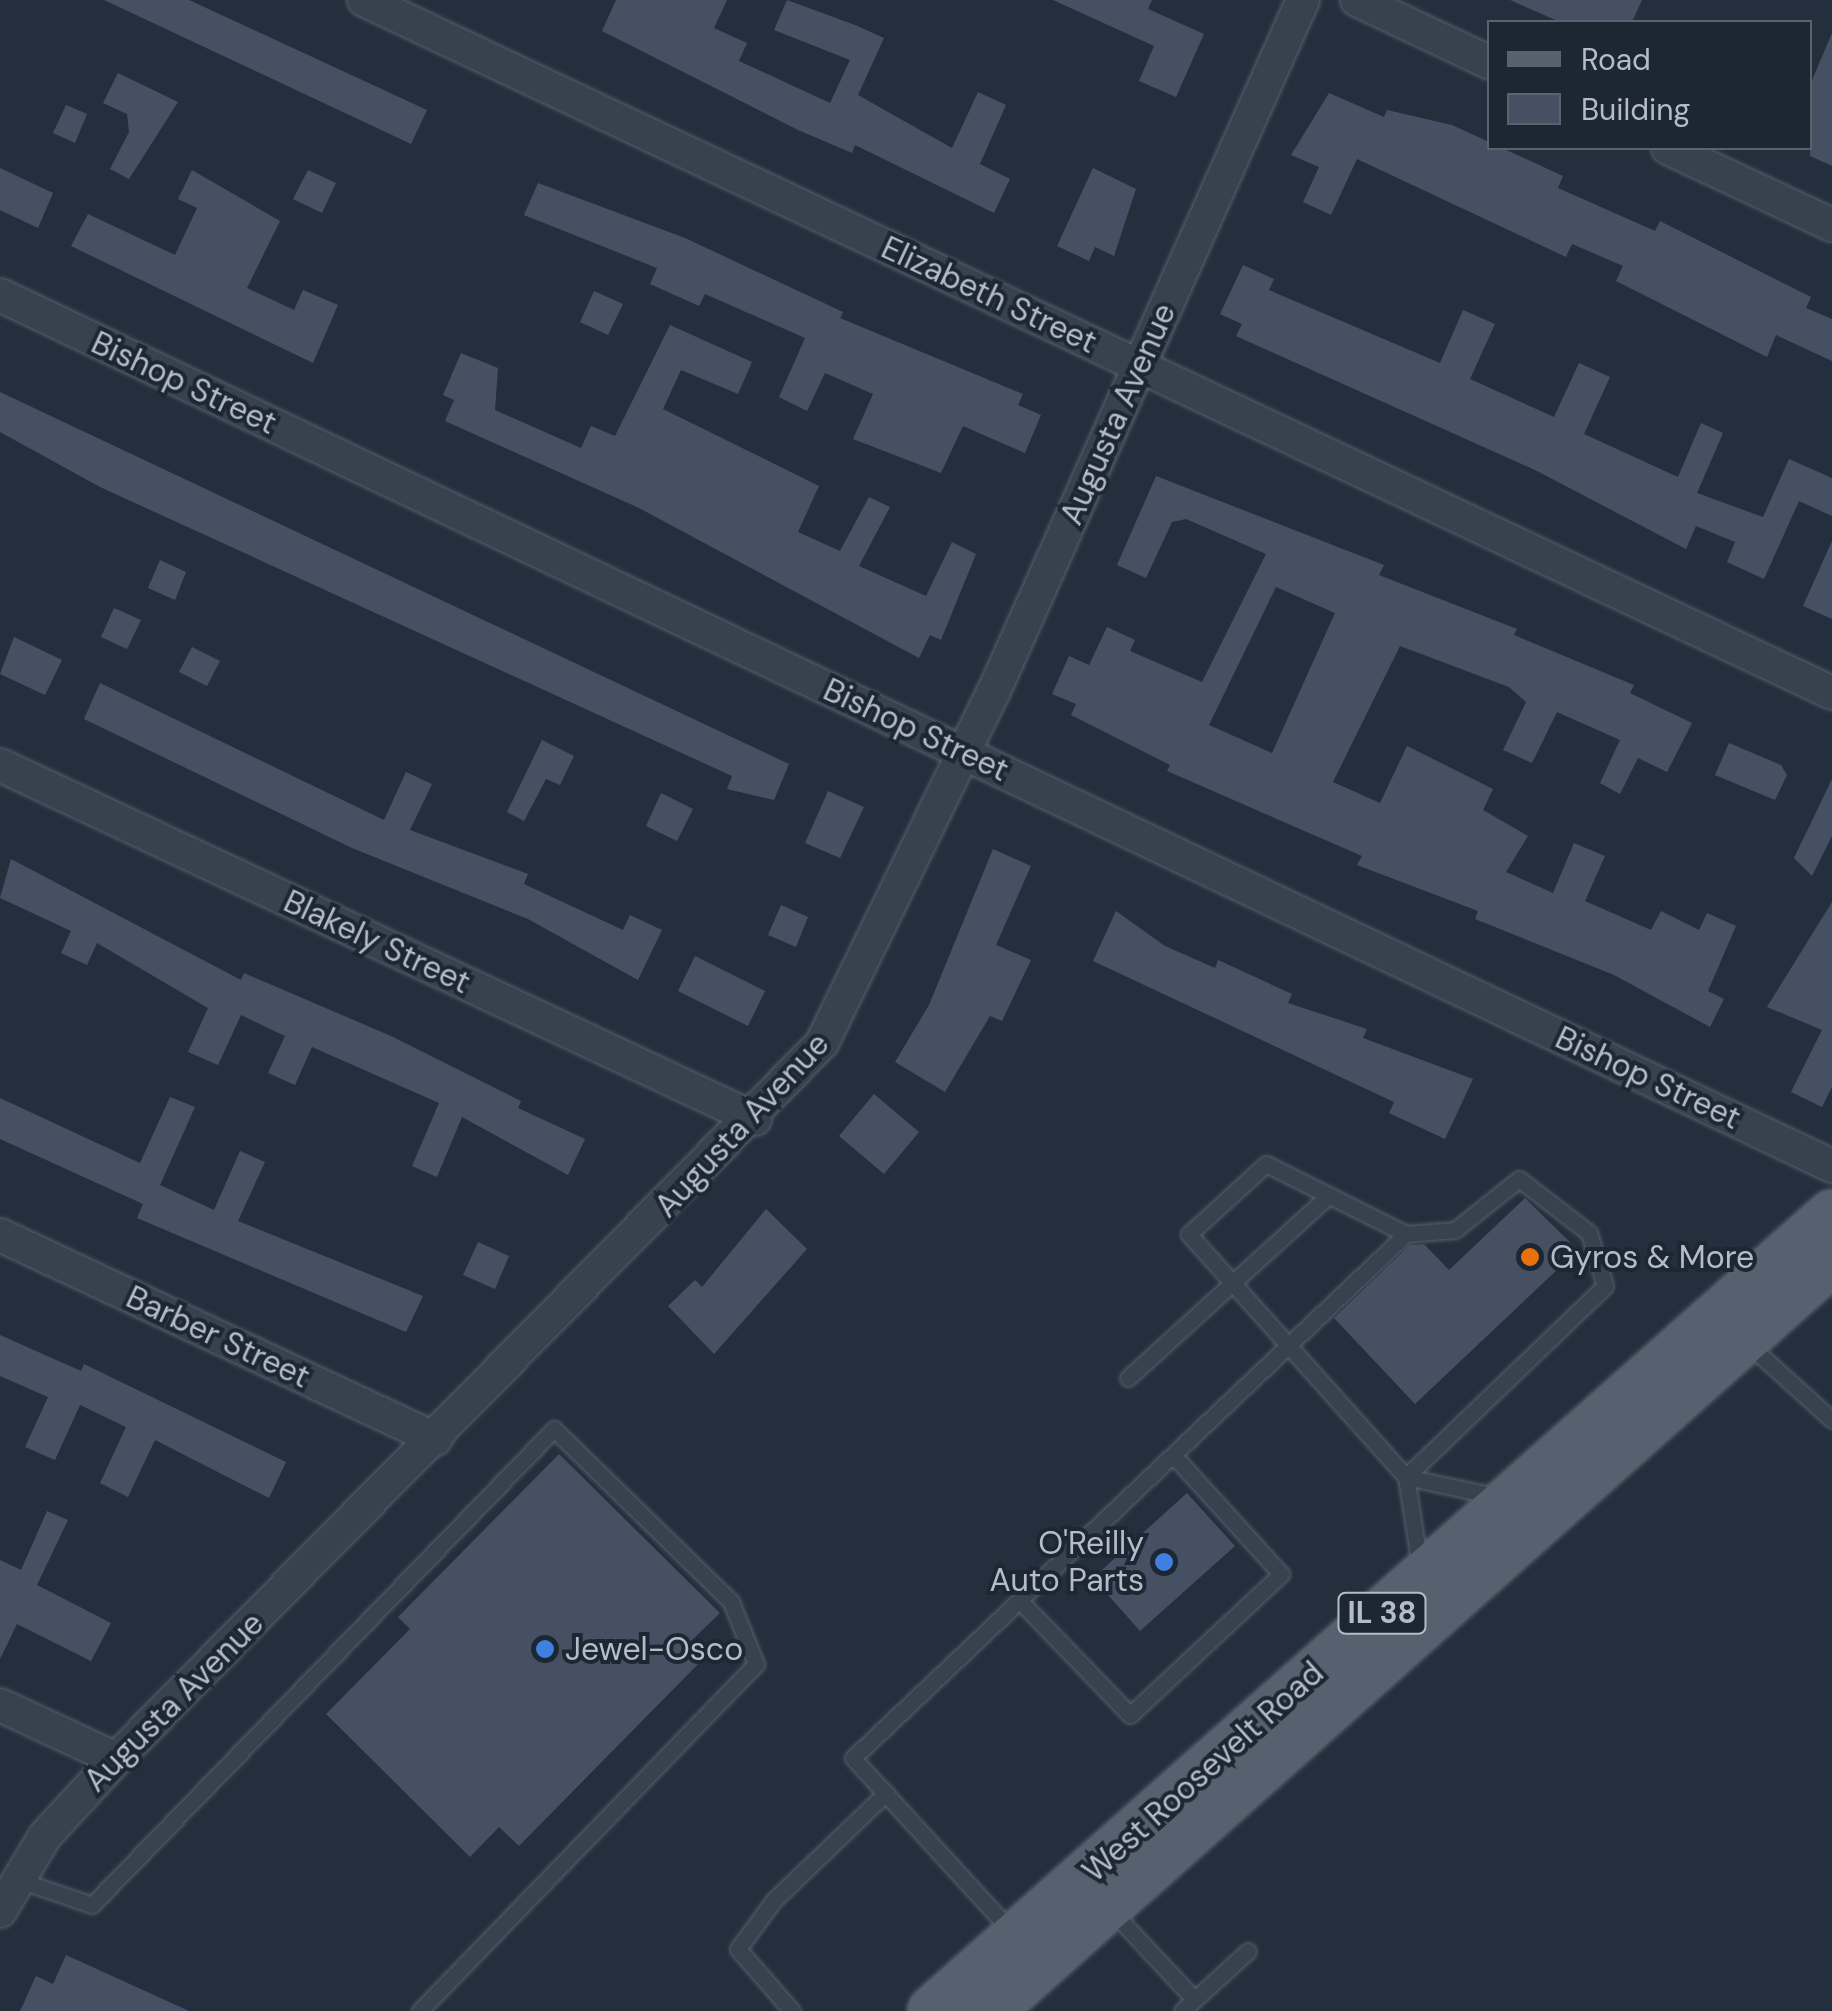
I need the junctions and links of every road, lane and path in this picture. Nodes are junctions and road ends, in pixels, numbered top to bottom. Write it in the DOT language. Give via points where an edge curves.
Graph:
graph roads {
  1 [pos="364,0"];
  2 [pos="1303,0"];
  3 [pos="1357,0"];
  4 [pos="1487,62"];
  5 [pos="1672,150"];
  6 [pos="1832,226"];
  7 [pos="0,295"];
  8 [pos="1140,366"];
  9 [pos="1832,693"];
  10 [pos="964,753"];
  11 [pos="0,765"];
  12 [pos="755,1119"];
  13 [pos="1832,1166"];
  14 [pos="1329,1195"];
  15 [pos="1832,1215"];
  16 [pos="1406,1234"];
  17 [pos="0,1235"];
  18 [pos="1832,1260"];
  19 [pos="1233,1283"];
  20 [pos="1745,1341"];
  21 [pos="1292,1350"];
  22 [pos="1128,1378"];
  23 [pos="1832,1420"];
  24 [pos="436,1439"];
  25 [pos="1176,1458"];
  26 [pos="1406,1477"];
  27 [pos="1514,1496"];
  28 [pos="1422,1578"];
  29 [pos="1021,1602"];
  30 [pos="0,1705"];
  31 [pos="116,1759"];
  32 [pos="886,1792"];
  33 [pos="16,1879"];
  34 [pos="1107,1906"];
  35 [pos="0,1911"];
  36 [pos="1016,1937"];
  37 [pos="1248,1951"];
  38 [pos="1188,2005"];
  39 [pos="420,2011"];
  40 [pos="792,2011"];
  41 [pos="934,2011"];
  42 [pos="989,2011"];
  1 -- 8 [label="street, Elizabeth Street"];
  2 -- 8 [label="street, Augusta Avenue"];
  3 -- 4 [label="street"];
  5 -- 6 [label="street"];
  7 -- 10 [label="street, Bishop Street"];
  8 -- 9 [label="street, Elizabeth Street"];
  8 -- 10 [label="street, Augusta Avenue"];
  10 -- 12 [label="street, Augusta Avenue" via="853,993"];
  10 -- 13 [label="street, Bishop Street"];
  11 -- 12 [label="street, Blakely Street"];
  12 -- 24 [label="street, Augusta Avenue"];
  14 -- 16 [label="lane"];
  14 -- 19 [label="lane"];
  14 -- 19 [label="lane" via="1266,1164 1188,1234"];
  15 -- 27 [label="main road, West Roosevelt Road / IL 38"];
  16 -- 21 [label="lane"];
  16 -- 26 [label="lane" via="1454,1230 1519,1179 1589,1233 1605,1286"];
  17 -- 24 [label="street, Barber Street"];
  18 -- 20 [label="main road, West Roosevelt Road / IL 38"];
  19 -- 21 [label="lane"];
  19 -- 22 [label="lane"];
  20 -- 23 [label="lane"];
  20 -- 34 [label="main road, West Roosevelt Road / IL 38"];
  21 -- 25 [label="lane"];
  21 -- 26 [label="lane"];
  24 -- 31 [label="street, Augusta Avenue"];
  25 -- 29 [label="lane"];
  25 -- 29 [label="lane" via="1281,1574 1130,1716"];
  26 -- 27 [label="lane" via="1472,1497"];
  26 -- 28 [label="lane"];
  27 -- 28 [label="main road, West Roosevelt Road / IL 38"];
  28 -- 36 [label="main road, West Roosevelt Road / IL 38"];
  29 -- 32 [label="lane" via="853,1758"];
  30 -- 31 [label="street"];
  31 -- 33 [label="street, Augusta Avenue"];
  32 -- 36 [label="lane"];
  32 -- 40 [label="lane" via="774,1900 738,1949"];
  33 -- 35 [label="street, Augusta Avenue"];
  33 -- 39 [label="lane" via="92,1905 554,1429 731,1602 756,1664"];
  34 -- 38 [label="lane"];
  34 -- 42 [label="main road, West Roosevelt Road / IL 38"];
  36 -- 41 [label="main road, West Roosevelt Road / IL 38"];
  37 -- 38 [label="lane"];
}
